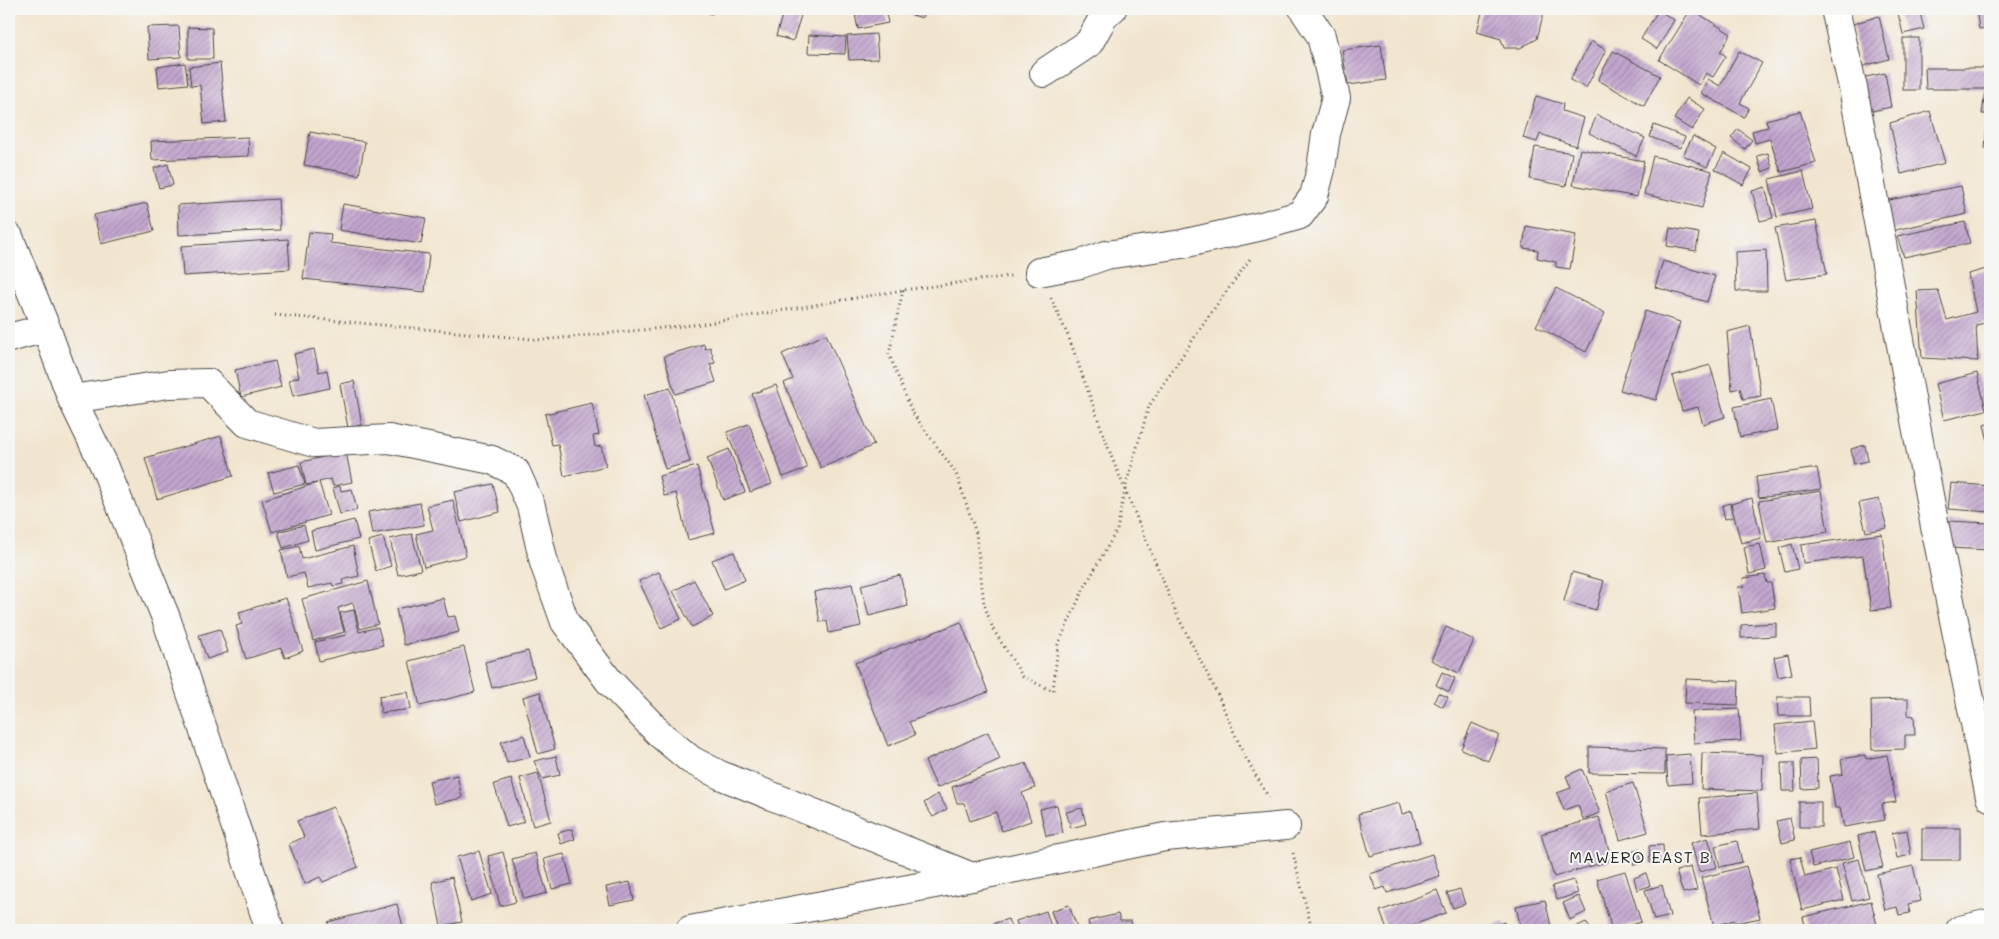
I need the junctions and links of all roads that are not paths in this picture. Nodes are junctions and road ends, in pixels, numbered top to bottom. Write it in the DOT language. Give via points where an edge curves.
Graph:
graph roads {
  1 [pos="1112,9"];
  2 [pos="1303,9"];
  3 [pos="1835,9"];
  4 [pos="1044,72"];
  5 [pos="9,237"];
  6 [pos="1039,272"];
  7 [pos="46,328"];
  8 [pos="9,338"];
  9 [pos="72,399"];
  10 [pos="1990,797"];
  11 [pos="1286,826"];
  12 [pos="972,876"];
  13 [pos="1990,923"];
  14 [pos="270,930"];
  15 [pos="690,930"];
  16 [pos="1960,930"];
  1 -- 4 [label="street" via="1104,16 1089,43"];
  2 -- 6 [label="street" via="1321,36 1336,98 1314,196 1300,214 1182,244 1106,255 1081,264"];
  3 -- 10 [label="street"];
  5 -- 7 [label="street"];
  7 -- 8 [label="street"];
  7 -- 9 [label="street"];
  9 -- 12 [label="street" via="169,384 208,383 247,423 314,443 388,439 492,460 516,472 531,506 544,563 565,622 609,681 660,735 691,760 720,775"];
  9 -- 14 [label="street" via="104,465 166,618"];
  11 -- 12 [label="street" via="1165,837"];
  12 -- 15 [label="street"];
  13 -- 16 [label="street"];
}
